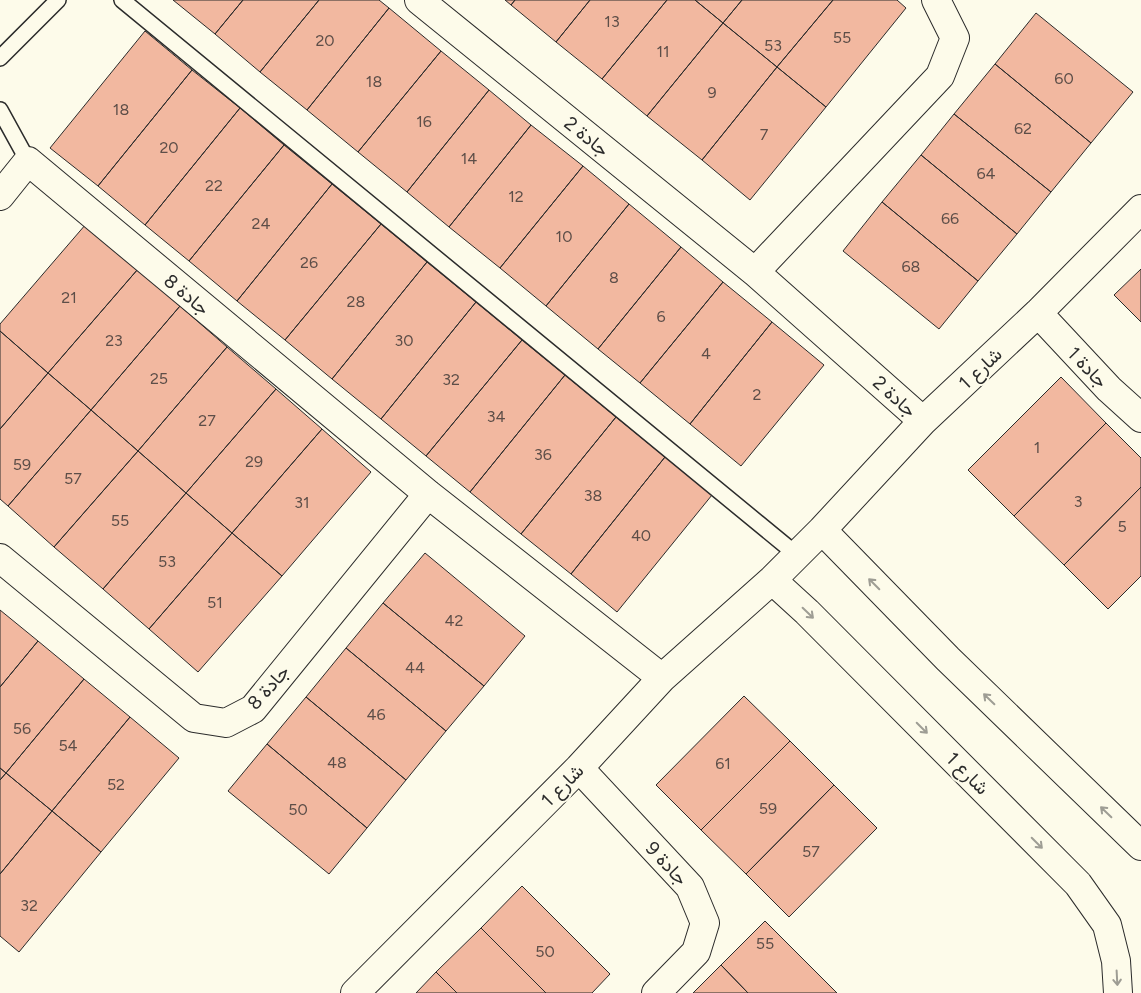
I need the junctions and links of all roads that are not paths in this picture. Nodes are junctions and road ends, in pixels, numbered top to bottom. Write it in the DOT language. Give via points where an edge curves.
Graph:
graph roads {
  1 [pos="58,0"];
  2 [pos="122,0"];
  3 [pos="419,0"];
  4 [pos="936,0"];
  5 [pos="0,58"];
  6 [pos="0,110"];
  7 [pos="28,161"];
  8 [pos="0,196"];
  9 [pos="1141,209"];
  10 [pos="755,272"];
  11 [pos="1038,313"];
  12 [pos="1141,418"];
  13 [pos="923,421"];
  14 [pos="428,494"];
  15 [pos="822,530"];
  16 [pos="797,555"];
  17 [pos="0,558"];
  18 [pos="772,580"];
  19 [pos="662,678"];
  20 [pos="579,768"];
  21 [pos="1141,846"];
  22 [pos="355,993"];
  23 [pos="656,993"];
  24 [pos="1118,993"];
  1 -- 5 [label="lane"];
  2 -- 16 [label="lane"];
  3 -- 10 [label="street, جادة 2"];
  4 -- 10 [label="street" via="955,38 940,76"];
  6 -- 7 [label="lane"];
  7 -- 8 [label="street"];
  7 -- 14 [label="street, جادة 8"];
  9 -- 11 [label="street, شارع 1"];
  10 -- 13 [label="street, جادة 2"];
  11 -- 12 [label="street, جادة 1" via="1109,389"];
  11 -- 13 [label="street, شارع 1"];
  13 -- 15 [label="street, شارع 1"];
  14 -- 17 [label="street, جادة 8" via="253,708 226,723 194,718"];
  14 -- 19 [label="street, جادة 8"];
  15 -- 16 [label="street, شارع 1"];
  21 -- 15 [label="street, one-way" via="948,659"];
  16 -- 18 [label="street, شارع 1"];
  18 -- 19 [label="street, شارع 1"];
  18 -- 24 [label="street, شارع 1, one-way" via="1078,884 1107,925 1116,961"];
  19 -- 20 [label="street, شارع 1"];
  20 -- 22 [label="street, شارع 1"];
  20 -- 23 [label="street, جادة 9" via="690,886 705,923 696,952"];
}
